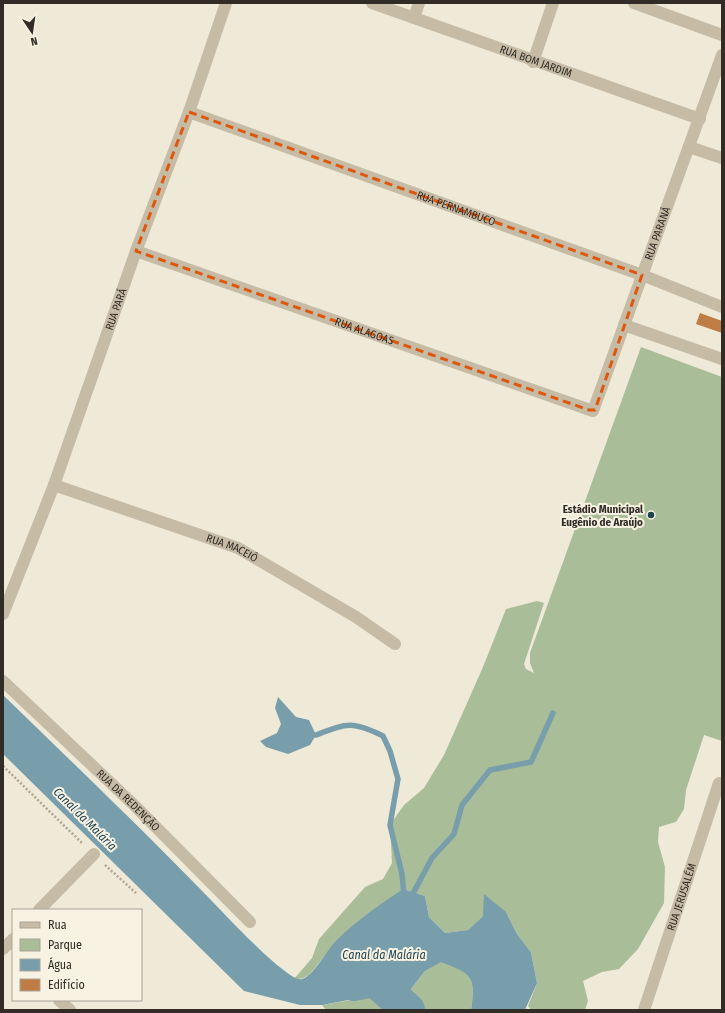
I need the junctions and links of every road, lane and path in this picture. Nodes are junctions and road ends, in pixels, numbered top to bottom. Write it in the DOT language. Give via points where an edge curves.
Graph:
graph roads {
  1 [pos="226,3"];
  2 [pos="372,3"];
  3 [pos="419,3"];
  4 [pos="554,3"];
  5 [pos="634,3"];
  6 [pos="414,18"];
  7 [pos="722,35"];
  8 [pos="722,56"];
  9 [pos="533,62"];
  10 [pos="189,112"];
  11 [pos="700,119"];
  12 [pos="689,147"];
  13 [pos="722,158"];
  14 [pos="136,251"];
  15 [pos="642,275"];
  16 [pos="722,307"];
  17 [pos="624,325"];
  18 [pos="722,359"];
  19 [pos="593,411"];
  20 [pos="54,485"];
  21 [pos="3,614"];
  22 [pos="395,644"];
  23 [pos="3,681"];
  24 [pos="3,766"];
  25 [pos="719,783"];
  26 [pos="94,854"];
  27 [pos="136,893"];
  28 [pos="40,909"];
  29 [pos="250,922"];
  30 [pos="12,940"];
  31 [pos="6,950"];
  32 [pos="60,1001"];
  33 [pos="70,1010"];
  34 [pos="644,1010"];
  1 -- 10 [label="street, RUA PARÁ"];
  2 -- 6 [label="street, RUA BOM JARDIM"];
  3 -- 6 [label="street"];
  4 -- 9 [label="street"];
  5 -- 7 [label="street"];
  6 -- 9 [label="street, RUA BOM JARDIM"];
  8 -- 11 [label="street, RUA PARANÁ"];
  9 -- 11 [label="street, RUA BOM JARDIM"];
  10 -- 14 [label="street, RUA PARÁ"];
  10 -- 15 [label="street, RUA PERNAMBUCO"];
  11 -- 12 [label="street, RUA PARANÁ"];
  12 -- 13 [label="street"];
  12 -- 15 [label="street, RUA PARANÁ"];
  14 -- 19 [label="street, RUA ALAGOAS"];
  14 -- 20 [label="street, RUA PARÁ"];
  15 -- 16 [label="street, RUA PERNAMBUCO"];
  15 -- 17 [label="street, RUA PARANÁ"];
  17 -- 18 [label="street"];
  17 -- 19 [label="street, RUA PARANÁ"];
  20 -- 21 [label="street, RUA PARÁ"];
  20 -- 22 [label="street, RUA MACEIÓ" via="238,548 356,617"];
  23 -- 29 [label="street, RUA DA REDENÇÃO" via="134,805"];
  24 -- 26 [label="path"];
  25 -- 34 [label="street, RUA JERUSALÉM"];
  26 -- 27 [label="path"];
  26 -- 28 [label="street"];
  30 -- 31 [label="street"];
  32 -- 33 [label="street"];
}
